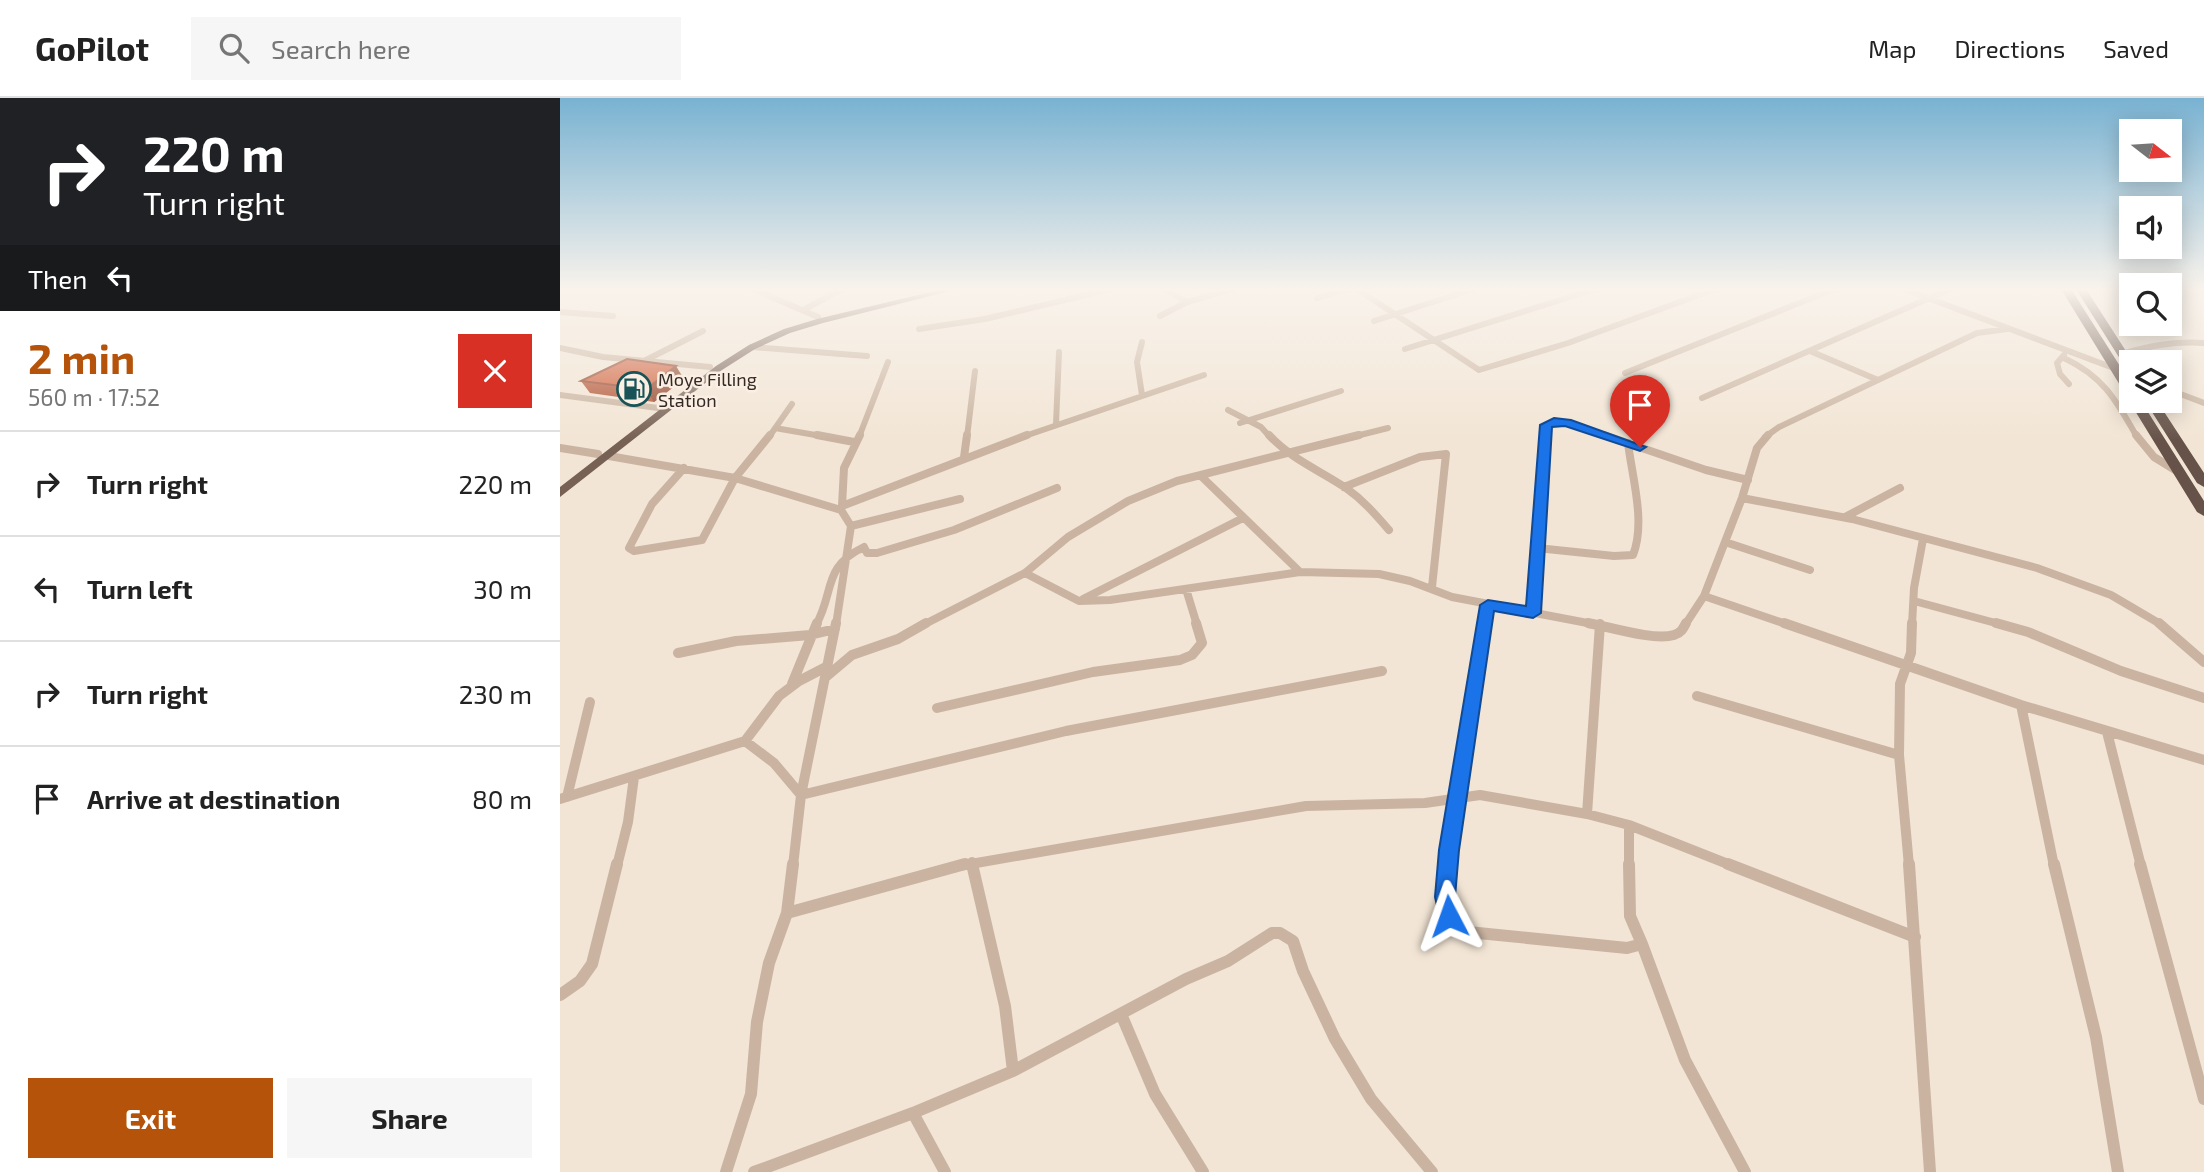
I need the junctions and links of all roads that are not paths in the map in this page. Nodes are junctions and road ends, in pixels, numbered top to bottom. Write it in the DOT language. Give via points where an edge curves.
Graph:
graph roads {
  1 [pos="687,339"];
  2 [pos="755,339"];
  3 [pos="769,339"];
  4 [pos="1433,339"];
  5 [pos="1442,339"];
  6 [pos="1579,339"];
  7 [pos="1710,339"];
  8 [pos="1837,339"];
  9 [pos="1964,339"];
  10 [pos="2030,339"];
  11 [pos="2097,339"];
  12 [pos="1436,341"];
  13 [pos="1142,342"];
  14 [pos="2191,342"];
  15 [pos="2204,343"];
  16 [pos="752,347"];
  17 [pos="560,348"];
  18 [pos="1405,349"];
  19 [pos="2204,349"];
  20 [pos="2134,350"];
  21 [pos="1810,351"];
  22 [pos="1059,352"];
  23 [pos="2065,354"];
  24 [pos="867,356"];
  25 [pos="645,361"];
  26 [pos="888,362"];
  27 [pos="710,367"];
  28 [pos="2116,369"];
  29 [pos="2119,370"];
  30 [pos="975,371"];
  31 [pos="1625,373"];
  32 [pos="2119,374"];
  33 [pos="1204,375"];
  34 [pos="1878,380"];
  35 [pos="2069,384"];
  36 [pos="1340,391"];
  37 [pos="560,395"];
  38 [pos="2182,395"];
  39 [pos="1142,396"];
  40 [pos="1702,398"];
  41 [pos="2204,403"];
  42 [pos="792,404"];
  43 [pos="658,408"];
  44 [pos="1228,410"];
  45 [pos="2142,413"];
  46 [pos="2159,413"];
  47 [pos="1248,420"];
  48 [pos="1240,423"];
  49 [pos="1056,424"];
  50 [pos="775,428"];
  51 [pos="1388,428"];
  52 [pos="854,442"];
  53 [pos="1628,443"];
  54 [pos="560,448"];
  55 [pos="603,455"];
  56 [pos="1290,455"];
  57 [pos="964,457"];
  58 [pos="684,468"];
  59 [pos="2180,473"];
  60 [pos="1200,476"];
  61 [pos="735,478"];
  62 [pos="1748,480"];
  63 [pos="560,482"];
  64 [pos="2204,483"];
  65 [pos="1344,487"];
  66 [pos="1057,488"];
  67 [pos="1900,488"];
  68 [pos="560,492"];
  69 [pos="1742,498"];
  70 [pos="960,499"];
  71 [pos="841,508"];
  72 [pos="2204,512"];
  73 [pos="1845,517"];
  74 [pos="1243,518"];
  75 [pos="851,526"];
  76 [pos="1390,530"];
  77 [pos="1923,539"];
  78 [pos="1725,542"];
  79 [pos="1537,548"];
  80 [pos="847,555"];
  81 [pos="1810,570"];
  82 [pos="1300,572"];
  83 [pos="1025,573"];
  84 [pos="1432,587"];
  85 [pos="1186,589"];
  86 [pos="1704,596"];
  87 [pos="1079,601"];
  88 [pos="1914,601"];
  89 [pos="1488,605"];
  90 [pos="1533,613"];
  91 [pos="1600,624"];
  92 [pos="835,629"];
  93 [pos="810,635"];
  94 [pos="678,653"];
  95 [pos="852,655"];
  96 [pos="2204,662"];
  97 [pos="828,666"];
  98 [pos="1905,666"];
  99 [pos="1382,671"];
  100 [pos="792,684"];
  101 [pos="1697,696"];
  102 [pos="2204,698"];
  103 [pos="590,702"];
  104 [pos="2021,705"];
  105 [pos="937,708"];
  106 [pos="2107,732"];
  107 [pos="746,741"];
  108 [pos="1899,755"];
  109 [pos="2204,760"];
  110 [pos="634,777"];
  111 [pos="802,794"];
  112 [pos="564,798"];
  113 [pos="1456,800"];
  114 [pos="1587,814"];
  115 [pos="1629,825"];
  116 [pos="972,862"];
  117 [pos="787,913"];
  118 [pos="1915,937"];
  119 [pos="1643,944"];
  120 [pos="560,995"];
  121 [pos="1121,1014"];
  122 [pos="1013,1071"];
  123 [pos="2204,1099"];
  124 [pos="913,1113"];
  125 [pos="726,1172"];
  126 [pos="754,1172"];
  127 [pos="946,1172"];
  128 [pos="1203,1172"];
  129 [pos="1432,1172"];
  130 [pos="1745,1172"];
  131 [pos="1930,1172"];
  132 [pos="2118,1172"];
  1 -- 25 [label="street"];
  2 -- 27 [label="main road"];
  3 -- 16 [label="main road"];
  4 -- 12 [label="street"];
  5 -- 12 [label="street"];
  6 -- 12 [label="street" via="1479,370"];
  7 -- 31 [label="street"];
  8 -- 21 [label="street"];
  9 -- 34 [label="street"];
  10 -- 23 [label="street"];
  11 -- 28 [label="highway"];
  12 -- 18 [label="street"];
  13 -- 39 [label="street" via="1137,362"];
  14 -- 15 [label="street"];
  14 -- 19 [label="street"];
  14 -- 20 [label="street" via="2162,342"];
  16 -- 24 [label="street"];
  16 -- 55 [label="main road"];
  17 -- 25 [label="street"];
  21 -- 34 [label="street"];
  21 -- 40 [label="street"];
  22 -- 49 [label="street"];
  23 -- 28 [label="street"];
  23 -- 35 [label="street" via="2057,367"];
  23 -- 59 [label="street" via="2094,374 2148,453"];
  25 -- 27 [label="street"];
  26 -- 52 [label="street" via="867,421"];
  27 -- 43 [label="main road"];
  28 -- 29 [label="street"];
  28 -- 32 [label="highway"];
  30 -- 57 [label="street"];
  33 -- 39 [label="street"];
  34 -- 62 [label="street" via="1763,439"];
  36 -- 47 [label="street"];
  37 -- 43 [label="street"];
  38 -- 41 [label="street"];
  39 -- 49 [label="street"];
  42 -- 50 [label="street"];
  43 -- 55 [label="main road"];
  44 -- 47 [label="street"];
  45 -- 59 [label="highway"];
  46 -- 64 [label="highway"];
  47 -- 48 [label="street"];
  47 -- 56 [label="street"];
  49 -- 57 [label="street"];
  50 -- 52 [label="street"];
  50 -- 61 [label="street"];
  51 -- 56 [label="street"];
  52 -- 71 [label="street" via="841,475"];
  53 -- 62 [label="street"];
  53 -- 79 [label="street" via="1567,423 1546,425"];
  53 -- 79 [label="street" via="1639,539 1633,555"];
  54 -- 55 [label="street"];
  55 -- 58 [label="street"];
  55 -- 63 [label="main road"];
  55 -- 68 [label="main road"];
  56 -- 60 [label="street"];
  56 -- 65 [label="street"];
  57 -- 71 [label="street"];
  58 -- 61 [label="street"];
  58 -- 61 [label="street" via="652,504 629,548 634,551 702,540"];
  59 -- 72 [label="highway"];
  60 -- 74 [label="street"];
  60 -- 83 [label="street" via="1128,501 1060,543"];
  61 -- 71 [label="street"];
  62 -- 69 [label="street"];
  65 -- 76 [label="street"];
  65 -- 84 [label="street" via="1420,457 1446,454"];
  66 -- 80 [label="street" via="954,530 877,552 867,553 863,547"];
  67 -- 73 [label="street"];
  69 -- 73 [label="street"];
  69 -- 78 [label="street"];
  70 -- 75 [label="street"];
  71 -- 75 [label="street"];
  73 -- 77 [label="street"];
  74 -- 82 [label="street"];
  74 -- 87 [label="street"];
  75 -- 80 [label="street"];
  77 -- 88 [label="street"];
  77 -- 96 [label="street" via="2021,564 2123,600 2164,625"];
  78 -- 81 [label="street"];
  78 -- 86 [label="street"];
  79 -- 90 [label="street"];
  80 -- 92 [label="street"];
  80 -- 93 [label="street" via="831,576 823,612"];
  82 -- 84 [label="street" via="1379,574"];
  82 -- 85 [label="street"];
  83 -- 87 [label="street"];
  83 -- 95 [label="street" via="898,639"];
  84 -- 89 [label="street"];
  85 -- 87 [label="street"];
  85 -- 105 [label="street" via="1202,643 1192,655 1093,672"];
  86 -- 91 [label="street" via="1681,632 1672,636"];
  86 -- 98 [label="street"];
  88 -- 98 [label="street" via="1911,653"];
  88 -- 102 [label="street" via="2028,632 2121,671"];
  89 -- 90 [label="street"];
  89 -- 113 [label="street"];
  90 -- 91 [label="street"];
  91 -- 114 [label="street"];
  92 -- 93 [label="street"];
  92 -- 97 [label="street"];
  93 -- 94 [label="street" via="736,641"];
  93 -- 100 [label="street"];
  95 -- 97 [label="street"];
  95 -- 97 [label="street"];
  97 -- 100 [label="street"];
  97 -- 111 [label="street"];
  98 -- 104 [label="street"];
  98 -- 108 [label="street" via="1900,684"];
  99 -- 111 [label="street" via="1066,731"];
  100 -- 107 [label="street" via="766,709"];
  101 -- 108 [label="street"];
  103 -- 112 [label="street"];
  104 -- 106 [label="street"];
  104 -- 132 [label="street" via="2096,1037"];
  106 -- 109 [label="street"];
  106 -- 123 [label="street"];
  107 -- 110 [label="street"];
  107 -- 111 [label="street" via="775,763"];
  108 -- 118 [label="street"];
  110 -- 112 [label="street"];
  110 -- 120 [label="street" via="628,822 592,964 580,981"];
  111 -- 117 [label="street"];
  113 -- 114 [label="street" via="1480,795"];
  113 -- 116 [label="street" via="1306,806"];
  113 -- 119 [label="street" via="1445,897 1457,927 1588,946"];
  114 -- 115 [label="street"];
  115 -- 118 [label="street"];
  115 -- 119 [label="street" via="1630,916"];
  116 -- 117 [label="street"];
  116 -- 122 [label="street" via="1005,1006"];
  117 -- 125 [label="street" via="768,963 751,1094"];
  118 -- 131 [label="street"];
  119 -- 130 [label="street" via="1685,1060"];
  121 -- 122 [label="street"];
  121 -- 128 [label="street" via="1155,1094"];
  121 -- 129 [label="street" via="1272,933 1286,936 1293,941 1335,1039 1371,1099"];
  122 -- 124 [label="street"];
  124 -- 126 [label="street"];
  124 -- 127 [label="street"];
}
